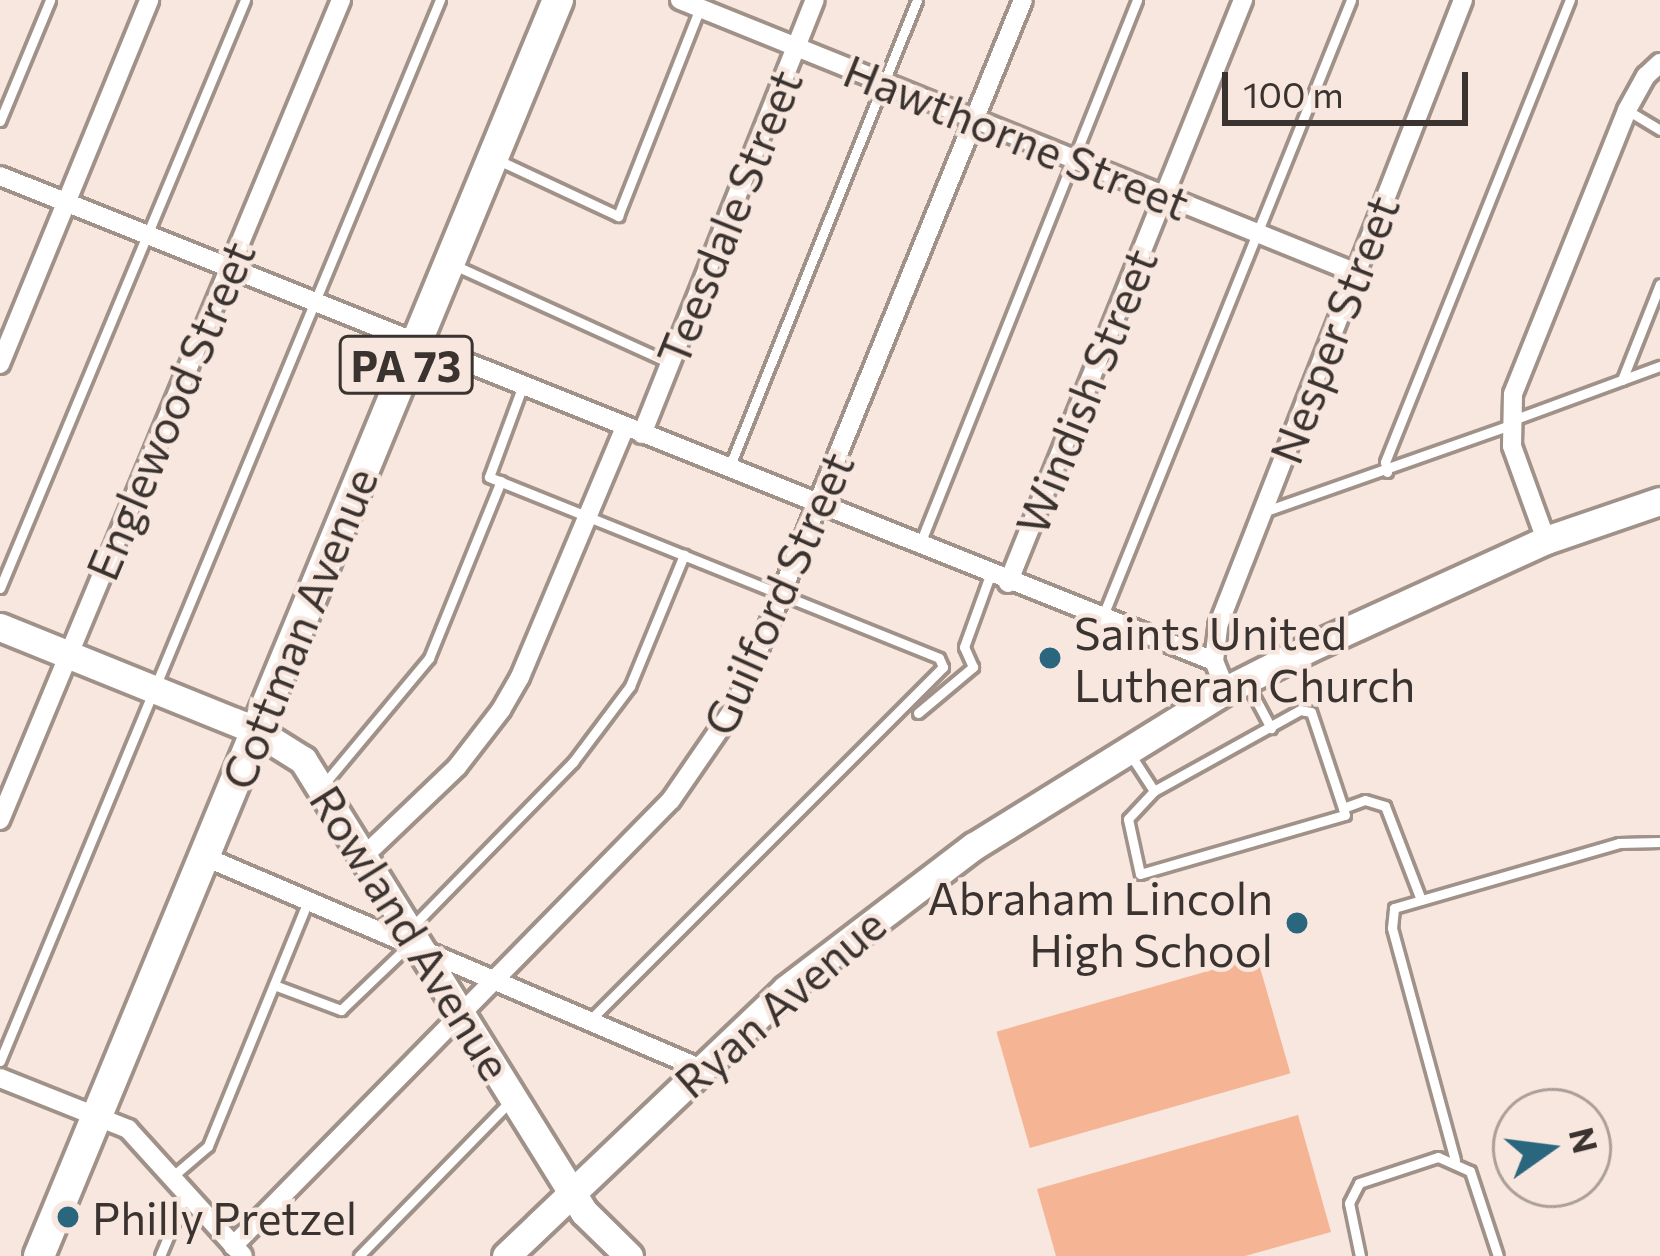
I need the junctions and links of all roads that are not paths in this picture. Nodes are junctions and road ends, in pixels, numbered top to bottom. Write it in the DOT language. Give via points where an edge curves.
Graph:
graph roads {
  1 [pos="50,0"];
  2 [pos="149,0"];
  3 [pos="245,0"];
  4 [pos="341,0"];
  5 [pos="440,0"];
  6 [pos="558,0"];
  7 [pos="680,0"];
  8 [pos="815,0"];
  9 [pos="916,0"];
  10 [pos="1023,0"];
  11 [pos="1137,0"];
  12 [pos="1243,0"];
  13 [pos="1351,0"];
  14 [pos="1462,0"];
  15 [pos="1570,0"];
  16 [pos="701,4"];
  17 [pos="796,47"];
  18 [pos="1660,63"];
  19 [pos="883,82"];
  20 [pos="1627,110"];
  21 [pos="975,119"];
  22 [pos="0,121"];
  23 [pos="1660,130"];
  24 [pos="493,158"];
  25 [pos="1073,159"];
  26 [pos="0,176"];
  27 [pos="1164,196"];
  28 [pos="66,203"];
  29 [pos="1257,233"];
  30 [pos="146,236"];
  31 [pos="449,262"];
  32 [pos="229,268"];
  33 [pos="1354,272"];
  34 [pos="1660,284"];
  35 [pos="314,303"];
  36 [pos="415,343"];
  37 [pos="670,363"];
  38 [pos="0,364"];
  39 [pos="1660,366"];
  40 [pos="1622,380"];
  41 [pos="523,386"];
  42 [pos="1510,423"];
  43 [pos="633,430"];
  44 [pos="729,469"];
  45 [pos="1387,472"];
  46 [pos="501,482"];
  47 [pos="1660,501"];
  48 [pos="820,505"];
  49 [pos="1261,513"];
  50 [pos="587,517"];
  51 [pos="1546,541"];
  52 [pos="919,546"];
  53 [pos="684,555"];
  54 [pos="999,579"];
  55 [pos="0,588"];
  56 [pos="784,594"];
  57 [pos="1101,620"];
  58 [pos="0,627"];
  59 [pos="68,653"];
  60 [pos="1214,661"];
  61 [pos="1236,685"];
  62 [pos="153,688"];
  63 [pos="918,713"];
  64 [pos="1271,728"];
  65 [pos="255,730"];
  66 [pos="1127,749"];
  67 [pos="323,785"];
  68 [pos="1154,790"];
  69 [pos="1343,808"];
  70 [pos="0,820"];
  71 [pos="1660,842"];
  72 [pos="366,854"];
  73 [pos="203,856"];
  74 [pos="1420,897"];
  75 [pos="309,899"];
  76 [pos="415,940"];
  77 [pos="490,980"];
  78 [pos="274,985"];
  79 [pos="464,1015"];
  80 [pos="589,1022"];
  81 [pos="0,1061"];
  82 [pos="698,1067"];
  83 [pos="0,1078"];
  84 [pos="514,1096"];
  85 [pos="97,1115"];
  86 [pos="1455,1160"];
  87 [pos="170,1178"];
  88 [pos="573,1189"];
  89 [pos="186,1194"];
  90 [pos="238,1251"];
  91 [pos="39,1256"];
  92 [pos="160,1256"];
  93 [pos="359,1256"];
  94 [pos="506,1256"];
  95 [pos="628,1256"];
  96 [pos="1360,1256"];
  97 [pos="1498,1256"];
  1 -- 22 [label="lane"];
  2 -- 28 [label="street"];
  3 -- 30 [label="lane"];
  4 -- 32 [label="street, Englewood Street"];
  5 -- 35 [label="lane"];
  6 -- 24 [label="main road, Cottman Avenue / PA 73"];
  7 -- 16 [label="street, Hawthorne Street"];
  8 -- 17 [label="street, Teesdale Street"];
  9 -- 19 [label="lane"];
  10 -- 21 [label="street, Guilford Street"];
  11 -- 25 [label="lane"];
  12 -- 27 [label="street, Windish Street"];
  13 -- 29 [label="lane"];
  14 -- 33 [label="street, Nesper Street"];
  15 -- 45 [label="lane"];
  16 -- 17 [label="street, Hawthorne Street"];
  16 -- 24 [label="lane" via="617,216"];
  17 -- 19 [label="street, Hawthorne Street"];
  17 -- 37 [label="street, Teesdale Street"];
  18 -- 20 [label="street"];
  19 -- 21 [label="street, Hawthorne Street"];
  19 -- 44 [label="lane"];
  20 -- 23 [label="lane"];
  20 -- 42 [label="street" via="1513,394"];
  21 -- 25 [label="street, Hawthorne Street"];
  21 -- 48 [label="street, Guilford Street"];
  24 -- 31 [label="main road, Cottman Avenue / PA 73"];
  25 -- 27 [label="street, Hawthorne Street"];
  25 -- 52 [label="lane"];
  26 -- 28 [label="street"];
  27 -- 29 [label="street, Hawthorne Street"];
  27 -- 54 [label="street, Windish Street"];
  28 -- 30 [label="street"];
  28 -- 38 [label="street"];
  29 -- 33 [label="street, Hawthorne Street"];
  29 -- 57 [label="lane"];
  30 -- 32 [label="street"];
  30 -- 55 [label="lane"];
  31 -- 36 [label="main road, Cottman Avenue / PA 73"];
  31 -- 37 [label="lane"];
  32 -- 35 [label="street"];
  32 -- 59 [label="street, Englewood Street"];
  33 -- 49 [label="street, Nesper Street"];
  34 -- 40 [label="lane"];
  35 -- 36 [label="street"];
  35 -- 62 [label="lane"];
  36 -- 41 [label="street"];
  36 -- 65 [label="main road, Cottman Avenue / PA 73"];
  37 -- 43 [label="street, Teesdale Street"];
  39 -- 40 [label="lane"];
  40 -- 42 [label="lane"];
  41 -- 43 [label="street"];
  41 -- 46 [label="lane" via="489,477"];
  42 -- 45 [label="lane"];
  42 -- 51 [label="street"];
  43 -- 44 [label="street"];
  43 -- 50 [label="street, Teesdale Street"];
  44 -- 48 [label="street"];
  45 -- 49 [label="lane"];
  46 -- 50 [label="lane"];
  46 -- 67 [label="lane" via="428,658"];
  47 -- 51 [label="street, Ryan Avenue"];
  48 -- 52 [label="street"];
  48 -- 56 [label="street, Guilford Street"];
  49 -- 60 [label="street, Nesper Street" via="1218,626"];
  50 -- 53 [label="lane"];
  50 -- 72 [label="street, Teesdale Street" via="501,710 457,767"];
  51 -- 61 [label="street, Ryan Avenue"];
  52 -- 54 [label="street"];
  53 -- 56 [label="lane"];
  53 -- 76 [label="lane" via="630,686"];
  54 -- 57 [label="street"];
  54 -- 63 [label="lane" via="964,647 973,667"];
  56 -- 77 [label="street, Guilford Street" via="735,707 671,800"];
  56 -- 80 [label="lane" via="939,658 943,667"];
  57 -- 60 [label="street"];
  58 -- 59 [label="street, Rowland Avenue"];
  59 -- 62 [label="street, Rowland Avenue"];
  59 -- 70 [label="street, Englewood Street"];
  60 -- 61 [label="street"];
  61 -- 64 [label="lane"];
  61 -- 66 [label="street, Ryan Avenue"];
  62 -- 65 [label="street, Rowland Avenue"];
  62 -- 81 [label="lane"];
  64 -- 68 [label="lane"];
  64 -- 69 [label="lane" via="1311,712"];
  65 -- 67 [label="street, Rowland Avenue" via="303,760"];
  65 -- 73 [label="main road, Cottman Avenue / PA 73"];
  66 -- 68 [label="lane"];
  66 -- 82 [label="street, Ryan Avenue" via="889,907"];
  67 -- 72 [label="street, Rowland Avenue"];
  68 -- 69 [label="lane" via="1128,819 1140,874 1345,815"];
  69 -- 74 [label="lane" via="1365,800 1385,806"];
  71 -- 74 [label="lane" via="1618,843"];
  72 -- 76 [label="street, Rowland Avenue"];
  73 -- 75 [label="street"];
  73 -- 85 [label="main road, Cottman Avenue / PA 73"];
  74 -- 86 [label="lane" via="1394,908 1392,928"];
  75 -- 76 [label="street"];
  75 -- 78 [label="lane"];
  76 -- 77 [label="street"];
  76 -- 78 [label="lane" via="341,1010"];
  76 -- 79 [label="street, Rowland Avenue"];
  77 -- 79 [label="street, Guilford Street"];
  77 -- 80 [label="street"];
  78 -- 87 [label="lane" via="208,1146"];
  79 -- 84 [label="street, Rowland Avenue"];
  79 -- 90 [label="street, Guilford Street"];
  80 -- 82 [label="street"];
  82 -- 88 [label="street, Ryan Avenue"];
  83 -- 85 [label="street"];
  84 -- 88 [label="street, Rowland Avenue"];
  84 -- 93 [label="lane"];
  85 -- 87 [label="street" via="128,1129"];
  85 -- 91 [label="main road, Cottman Avenue / PA 73"];
  86 -- 96 [label="lane" via="1425,1159 1359,1183 1349,1203"];
  86 -- 97 [label="lane" via="1476,1182"];
  87 -- 89 [label="street"];
  88 -- 94 [label="street, Ryan Avenue"];
  88 -- 95 [label="street, Rowland Avenue" via="584,1212"];
  89 -- 90 [label="street"];
  89 -- 92 [label="lane"];
}
